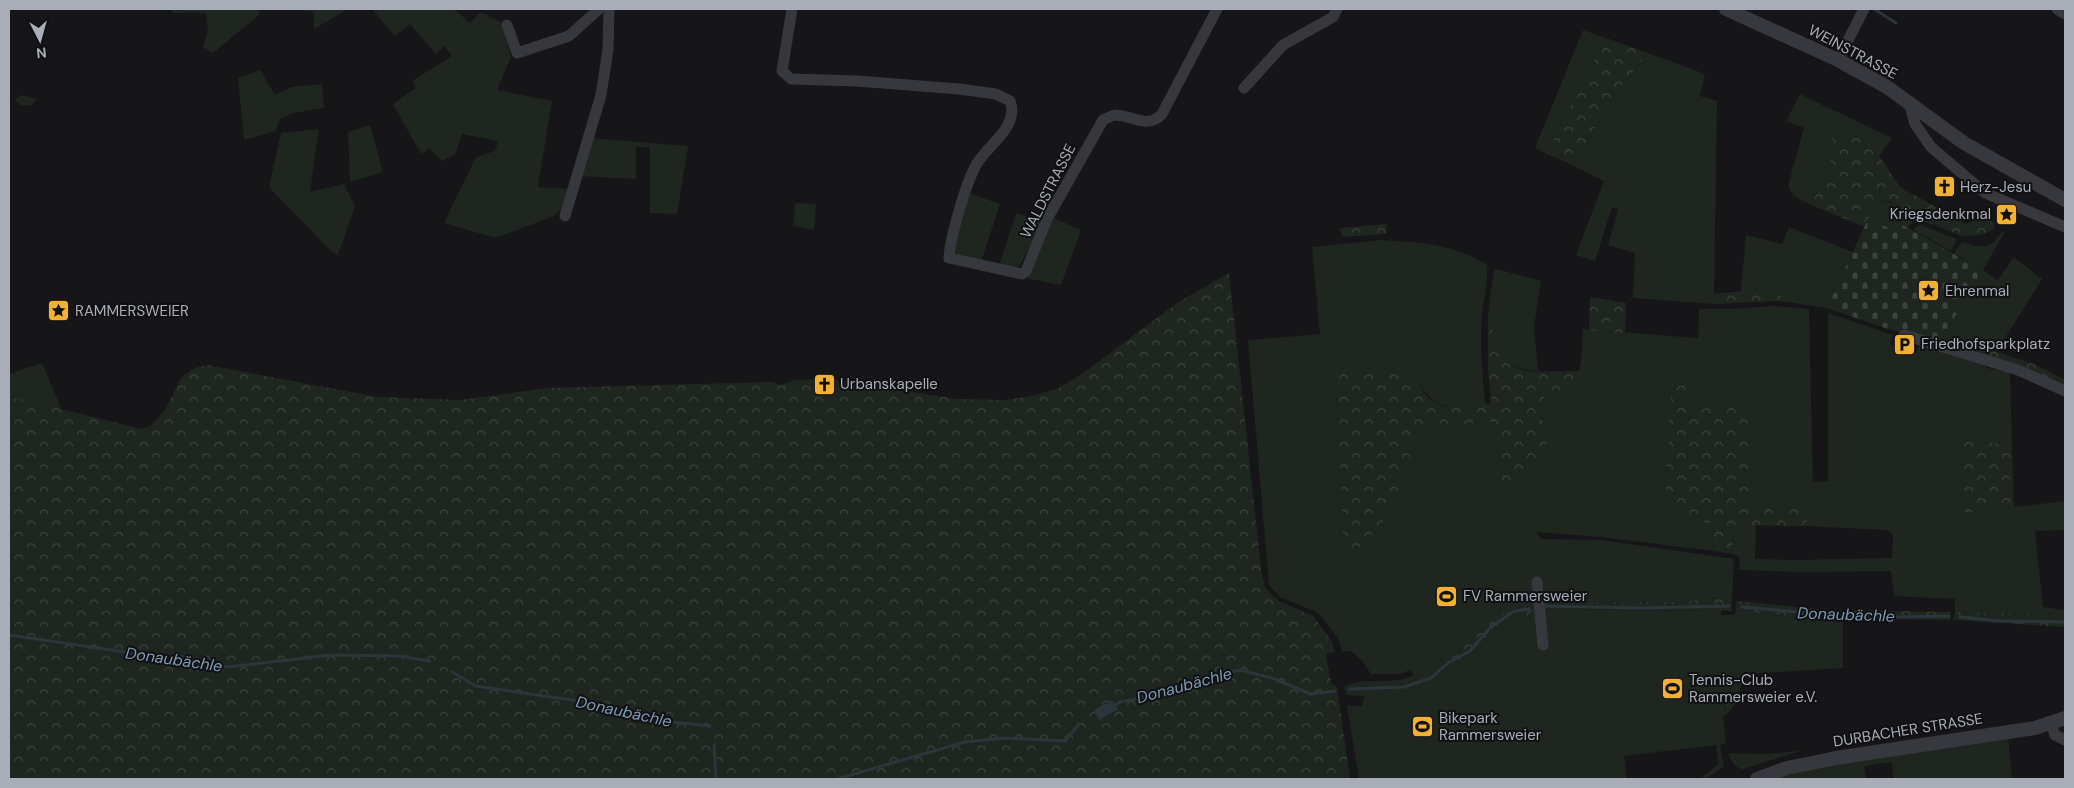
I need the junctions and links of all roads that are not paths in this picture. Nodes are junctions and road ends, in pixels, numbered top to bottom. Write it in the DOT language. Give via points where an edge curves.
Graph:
graph roads {
  1 [pos="599,9"];
  2 [pos="609,9"];
  3 [pos="792,9"];
  4 [pos="1217,9"];
  5 [pos="1337,9"];
  6 [pos="1726,9"];
  7 [pos="1864,9"];
  8 [pos="2057,9"];
  9 [pos="2065,14"];
  10 [pos="507,25"];
  11 [pos="1838,60"];
  12 [pos="1244,88"];
  13 [pos="1909,103"];
  14 [pos="2065,200"];
  15 [pos="565,216"];
  16 [pos="2065,227"];
  17 [pos="1904,335"];
  18 [pos="2065,391"];
  19 [pos="1537,582"];
  20 [pos="1543,645"];
  21 [pos="2065,718"];
  22 [pos="2051,723"];
  23 [pos="2065,740"];
  24 [pos="1757,779"];
  1 -- 10 [label="street" via="569,36 517,53"];
  2 -- 15 [label="street" via="608,50 601,95"];
  3 -- 4 [label="street, WALDSTRASSE" via="782,71 791,79 959,89 996,94 1010,101 1014,110 1010,121 975,166 958,215 949,258 1022,274 1047,218 1103,120 1114,115 1146,122 1156,120"];
  5 -- 12 [label="street" via="1333,17 1283,45"];
  6 -- 11 [label="street, WEINSTRASSE"];
  7 -- 11 [label="street"];
  8 -- 9 [label="street"];
  11 -- 13 [label="street, WEINSTRASSE"];
  13 -- 14 [label="street, WEINSTRASSE" via="1964,143"];
  13 -- 16 [label="street" via="1914,124 1931,147 1985,193"];
  17 -- 18 [label="street" via="2018,370"];
  19 -- 20 [label="street"];
  21 -- 22 [label="street, DURBACHER STRASSE"];
  22 -- 23 [label="street" via="2055,735"];
  22 -- 24 [label="street, DURBACHER STRASSE" via="1836,758 1788,768"];
}
